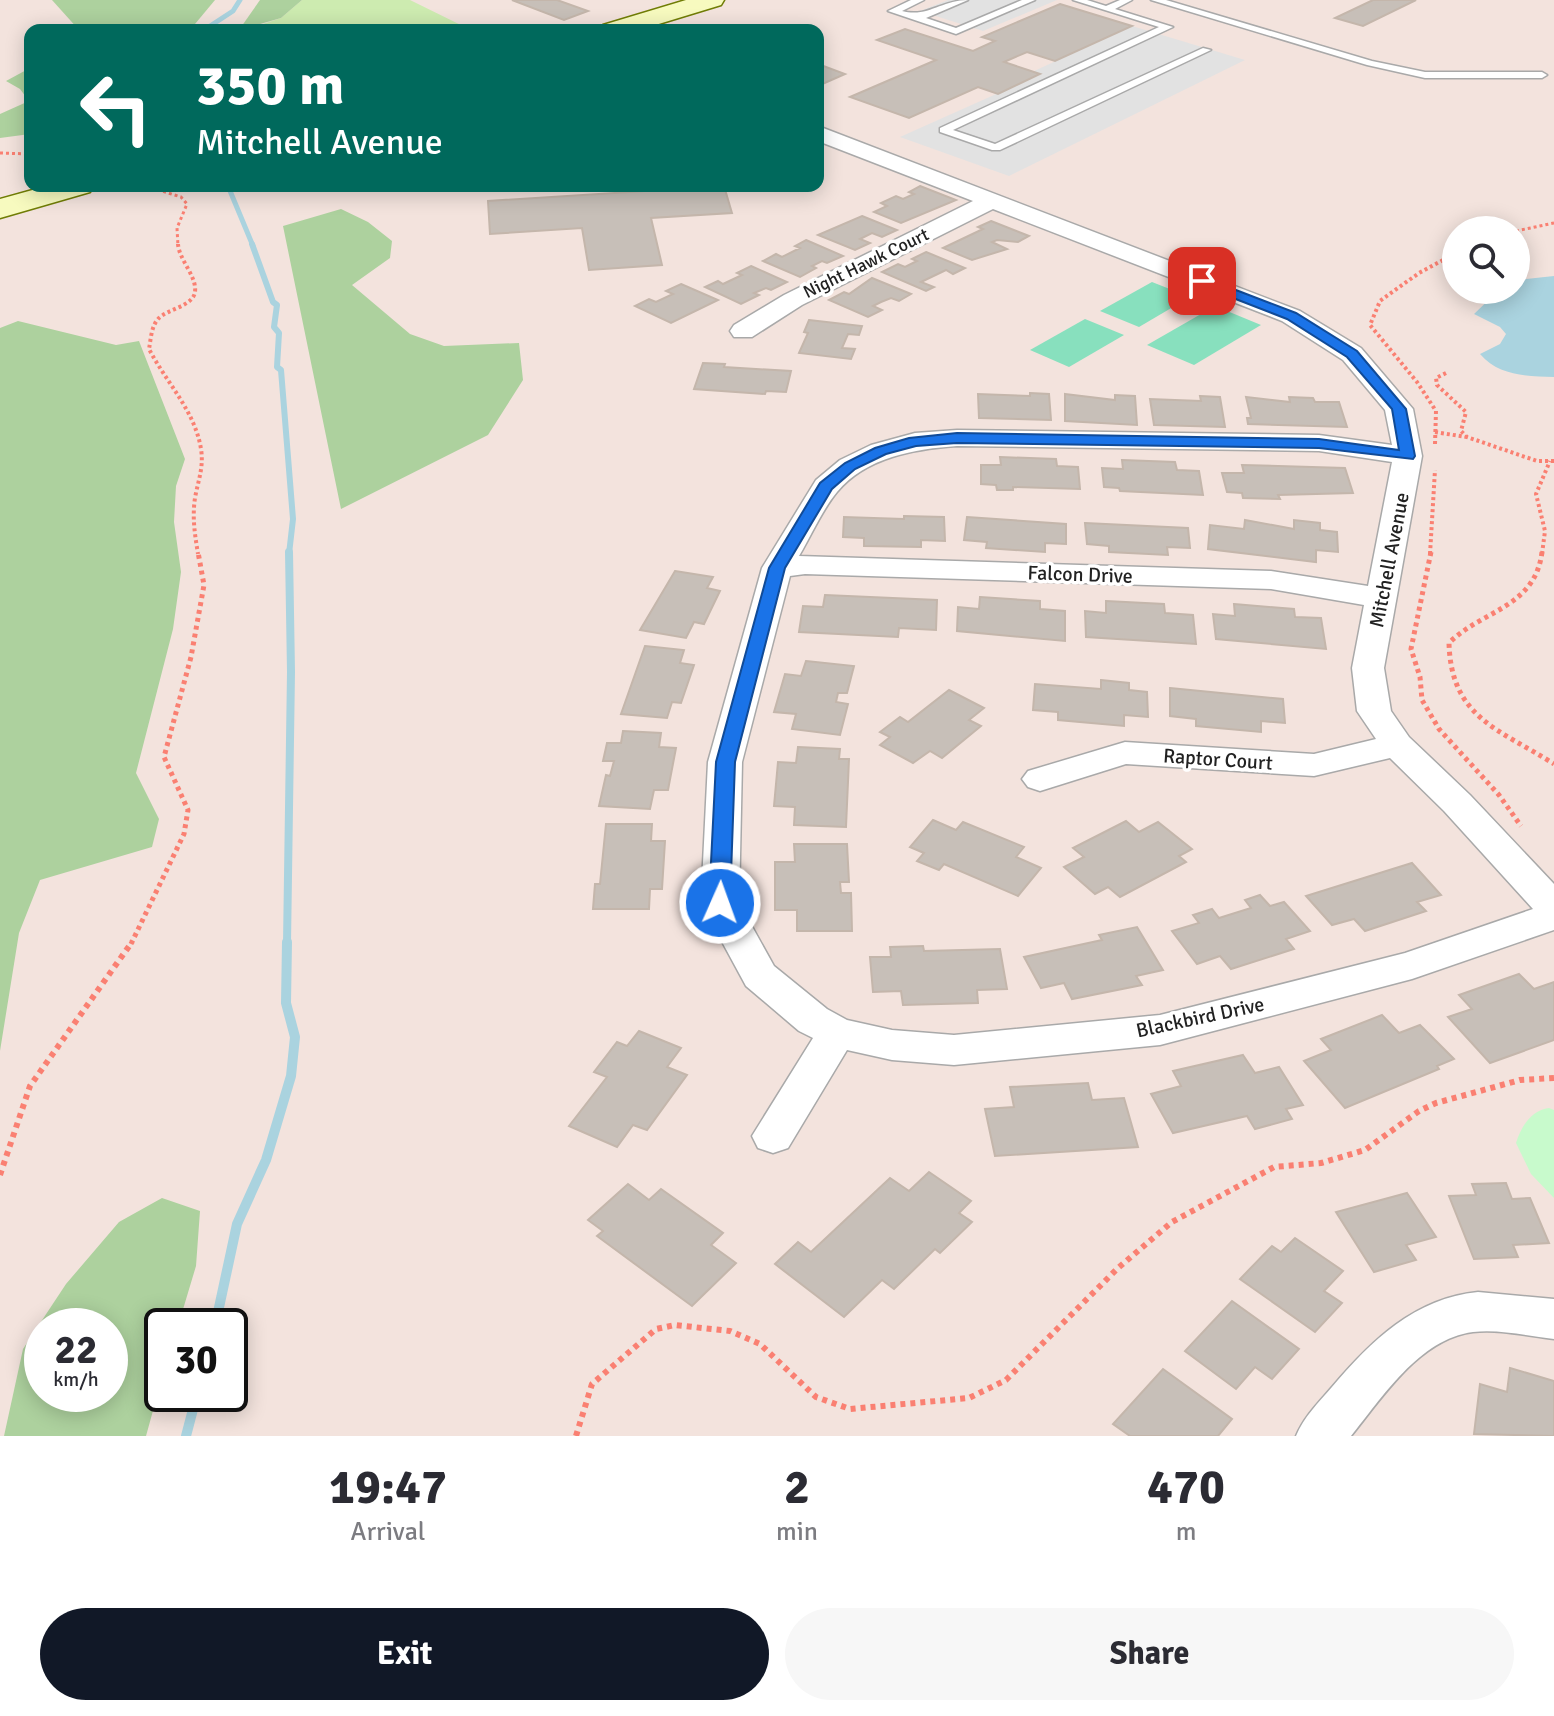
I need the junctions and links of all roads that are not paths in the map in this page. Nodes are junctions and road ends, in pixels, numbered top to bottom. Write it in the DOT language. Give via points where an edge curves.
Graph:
graph roads {
  1 [pos="712,0"];
  2 [pos="919,0"];
  3 [pos="963,0"];
  4 [pos="1030,0"];
  5 [pos="1078,0"];
  6 [pos="1127,0"];
  7 [pos="1156,0"];
  8 [pos="1107,9"];
  9 [pos="917,18"];
  10 [pos="632,24"];
  11 [pos="1206,50"];
  12 [pos="1542,75"];
  13 [pos="824,135"];
  14 [pos="58,192"];
  15 [pos="993,200"];
  16 [pos="0,209"];
  17 [pos="743,331"];
  18 [pos="1426,456"];
  19 [pos="777,568"];
  20 [pos="1381,598"];
  21 [pos="1397,745"];
  22 [pos="1040,779"];
  23 [pos="1554,908"];
  24 [pos="1554,916"];
  25 [pos="837,1033"];
  26 [pos="773,1136"];
  27 [pos="1554,1319"];
  28 [pos="1320,1436"];
  1 -- 10 [label="street"];
  2 -- 9 [label="lane" via="893,11"];
  3 -- 9 [label="lane"];
  4 -- 9 [label="lane" via="956,31"];
  5 -- 8 [label="lane"];
  6 -- 8 [label="lane"];
  7 -- 12 [label="lane" via="1425,75"];
  8 -- 11 [label="lane" via="1168,27 944,130 996,148"];
  13 -- 15 [label="street, Mitchell Avenue"];
  14 -- 16 [label="street"];
  15 -- 17 [label="street, Night Hawk Court" via="793,300"];
  15 -- 18 [label="street, Mitchell Avenue" via="1291,316 1352,354 1399,409"];
  18 -- 19 [label="street, Blackbird Drive" via="1319,443 915,441 850,466 826,486"];
  18 -- 20 [label="street, Mitchell Avenue"];
  19 -- 20 [label="street, Falcon Drive" via="1271,580"];
  19 -- 25 [label="street, Blackbird Drive" via="725,762 720,903 760,976"];
  20 -- 21 [label="street, Mitchell Avenue" via="1368,668 1374,711"];
  21 -- 22 [label="street, Raptor Court" via="1314,765 1125,753"];
  21 -- 23 [label="street, Mitchell Avenue"];
  24 -- 25 [label="street, Blackbird Drive" via="1412,965 1160,1030 954,1050"];
  25 -- 26 [label="street"];
  27 -- 28 [label="street" via="1468,1313 1421,1330 1383,1362"];
}
